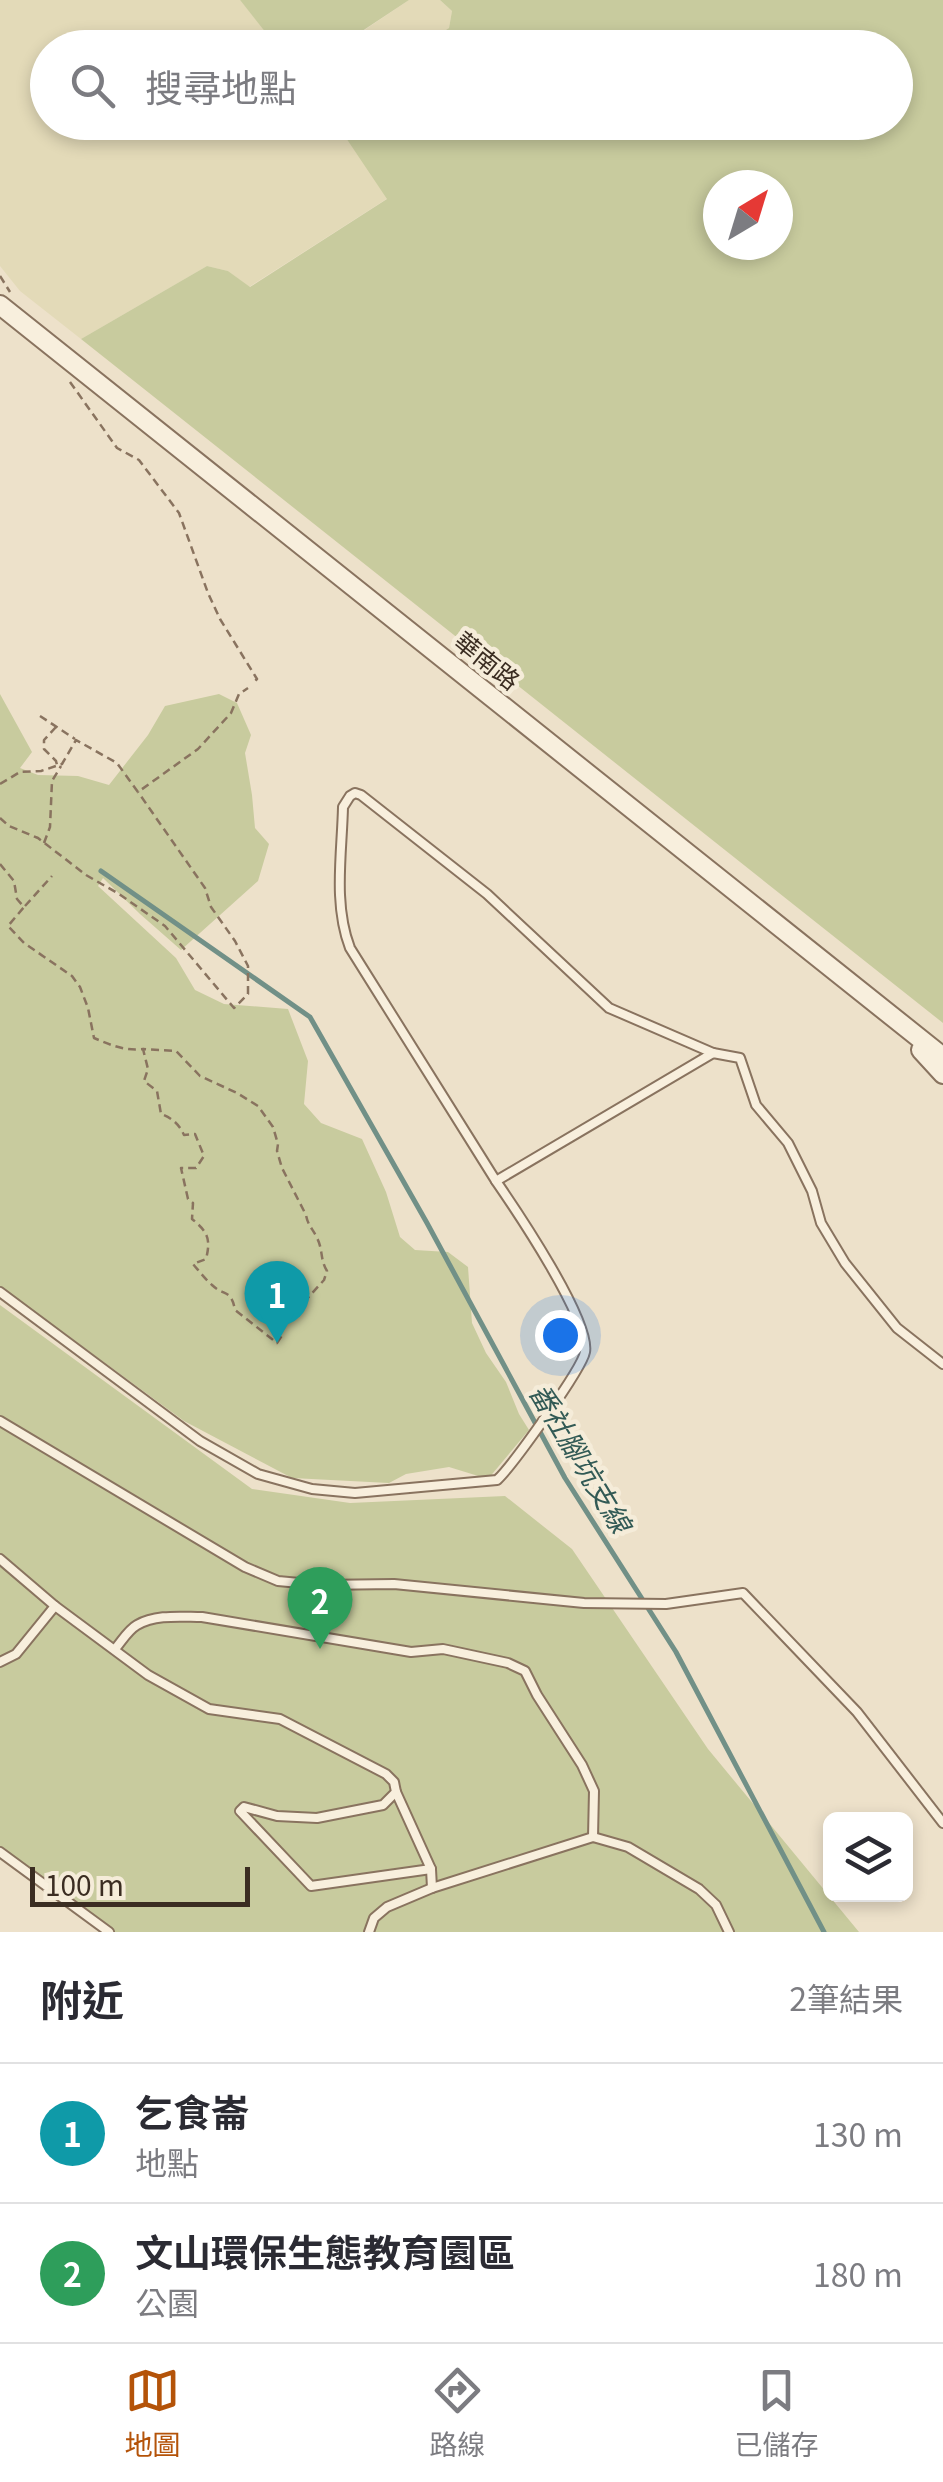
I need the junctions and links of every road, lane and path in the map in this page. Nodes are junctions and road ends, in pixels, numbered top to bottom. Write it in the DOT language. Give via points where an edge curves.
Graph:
graph roads {
  1 [pos="0,304"];
  2 [pos="139,460"];
  3 [pos="252,683"];
  4 [pos="248,688"];
  5 [pos="40,716"];
  6 [pos="56,727"];
  7 [pos="76,740"];
  8 [pos="59,765"];
  9 [pos="0,784"];
  10 [pos="138,792"];
  11 [pos="0,818"];
  12 [pos="44,843"];
  13 [pos="0,864"];
  14 [pos="52,876"];
  15 [pos="24,907"];
  16 [pos="2,923"];
  17 [pos="8,926"];
  18 [pos="880,1006"];
  19 [pos="143,1049"];
  20 [pos="713,1053"];
  21 [pos="943,1057"];
  22 [pos="943,1074"];
  23 [pos="496,1181"];
  24 [pos="0,1292"];
  25 [pos="943,1364"];
  26 [pos="0,1422"];
  27 [pos="0,1559"];
  28 [pos="54,1606"];
  29 [pos="115,1649"];
  30 [pos="0,1662"];
  31 [pos="396,1792"];
  32 [pos="943,1823"];
  33 [pos="593,1837"];
  34 [pos="0,1852"];
  35 [pos="431,1870"];
  36 [pos="432,1888"];
  37 [pos="109,1932"];
  38 [pos="368,1932"];
  39 [pos="729,1932"];
  1 -- 18 [label="street, 華南路"];
  2 -- 3 [label="path" via="180,513 220,619 257,679"];
  4 -- 10 [label="path" via="198,749"];
  5 -- 6 [label="path"];
  6 -- 7 [label="path"];
  6 -- 8 [label="path" via="44,749"];
  7 -- 8 [label="path"];
  7 -- 10 [label="path" via="116,763"];
  8 -- 9 [label="path" via="20,772"];
  8 -- 12 [label="path"];
  10 -- 12 [label="path" via="206,888 248,966 248,994 234,1008 165,926"];
  11 -- 12 [label="path"];
  13 -- 15 [label="path"];
  14 -- 15 [label="path"];
  15 -- 17 [label="path"];
  16 -- 17 [label="path"];
  17 -- 19 [label="path" via="72,976 94,1038"];
  18 -- 21 [label="street, 華南路"];
  18 -- 22 [label="street"];
  19 -- 19 [label="path" via="176,1052 200,1076 258,1106 272,1127 282,1168 320,1242 327,1271 304,1301 276,1298 283,1334 278,1343 235,1310 229,1294 193,1264 206,1259 210,1240 192,1218 181,1168 196,1168 204,1156 195,1134 184,1135 161,1114 157,1091 144,1081"];
  20 -- 23 [label="lane"];
  20 -- 23 [label="lane" via="609,1008 487,894 355,793 343,807 344,933"];
  20 -- 25 [label="lane" via="740,1058 756,1105 788,1144 844,1263 897,1328"];
  23 -- 24 [label="lane" via="536,1238 582,1330 585,1352 497,1480 355,1493 258,1474 200,1442"];
  26 -- 32 [label="lane" via="278,1581 394,1584 584,1603 666,1604 743,1593 857,1712"];
  27 -- 28 [label="lane"];
  28 -- 29 [label="lane"];
  28 -- 30 [label="lane" via="16,1654"];
  29 -- 31 [label="lane" via="208,1709 280,1719 386,1774"];
  29 -- 33 [label="lane" via="134,1626 202,1617 508,1663 525,1670 582,1765 594,1791"];
  31 -- 35 [label="lane"];
  31 -- 35 [label="lane" via="383,1805 317,1818 240,1811 311,1886"];
  33 -- 36 [label="lane"];
  33 -- 39 [label="lane" via="628,1847 700,1889"];
  34 -- 37 [label="lane"];
  35 -- 36 [label="lane"];
  36 -- 38 [label="lane" via="380,1912"];
}
